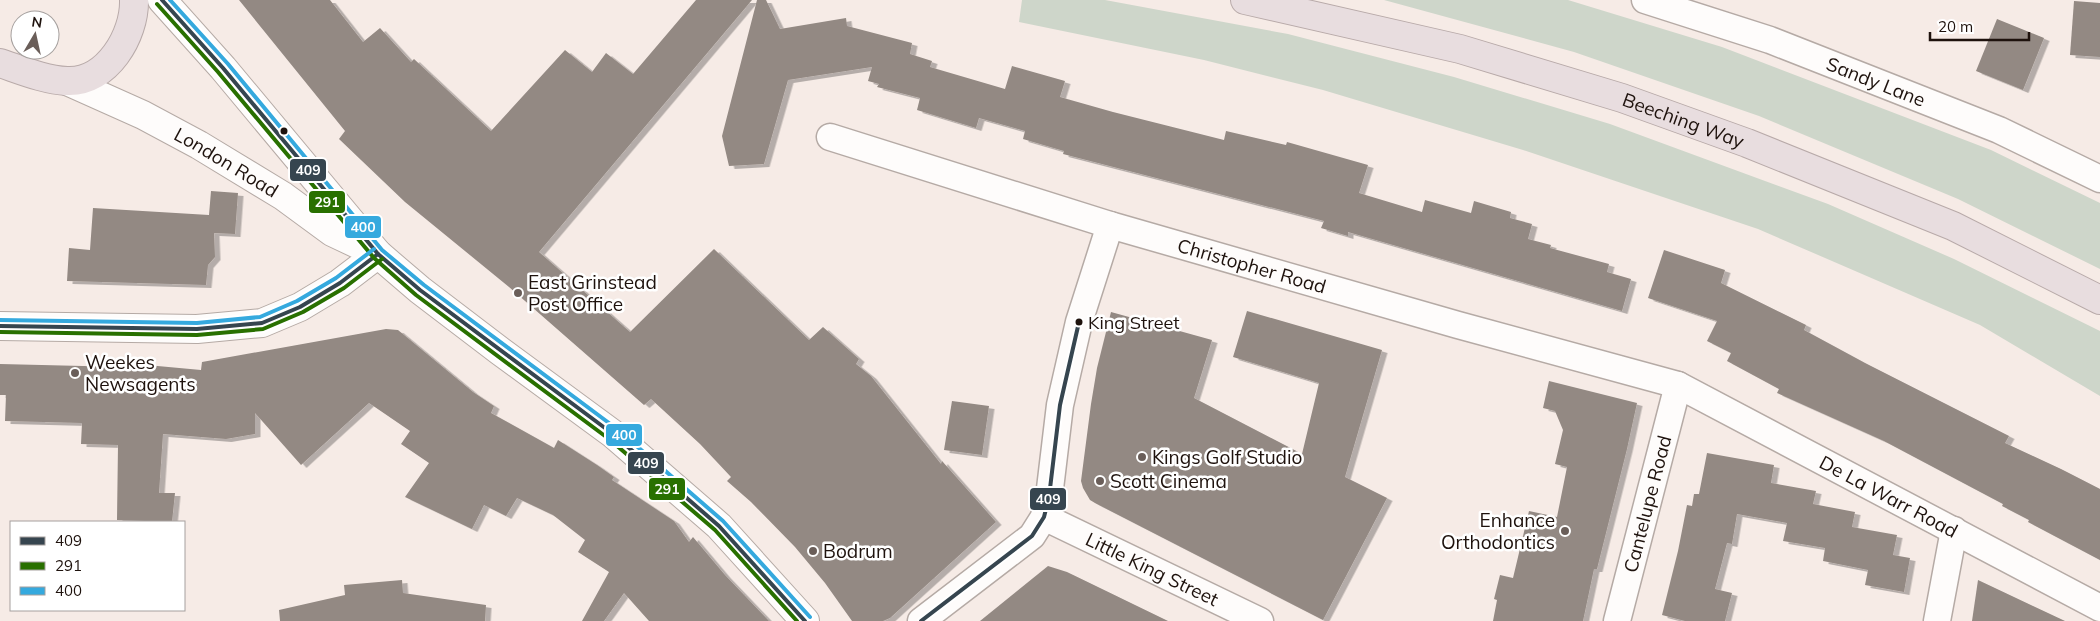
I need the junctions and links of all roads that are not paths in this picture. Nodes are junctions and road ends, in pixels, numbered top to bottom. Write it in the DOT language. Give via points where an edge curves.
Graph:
graph roads {
  1 [pos="134,0"];
  2 [pos="162,0"];
  3 [pos="1246,0"];
  4 [pos="1645,0"];
  5 [pos="0,63"];
  6 [pos="67,81"];
  7 [pos="830,136"];
  8 [pos="2100,179"];
  9 [pos="1110,225"];
  10 [pos="378,254"];
  11 [pos="2100,300"];
  12 [pos="0,326"];
  13 [pos="1678,385"];
  14 [pos="1044,517"];
  15 [pos="1954,530"];
  16 [pos="2100,608"];
  17 [pos="805,621"];
  18 [pos="921,621"];
  19 [pos="1260,621"];
  20 [pos="1617,621"];
  21 [pos="1937,621"];
  1 -- 6 [label="highway, London Road" via="125,41 107,65 95,74"];
  2 -- 10 [label="street, London Road"];
  3 -- 11 [label="highway, Beeching Way" via="1460,49 1622,98 1747,143 1953,226"];
  4 -- 8 [label="street, Sandy Lane" via="1770,40 1980,122"];
  5 -- 6 [label="highway, London Road"];
  6 -- 10 [label="street, London Road" via="143,115 199,145 283,196 332,232"];
  7 -- 9 [label="street, Christopher Road"];
  9 -- 13 [label="street, Christopher Road"];
  9 -- 14 [label="street" via="1079,322 1060,405"];
  10 -- 12 [label="street" via="308,303 262,323 197,329"];
  10 -- 17 [label="street, London Road" via="420,290 620,440 719,526"];
  13 -- 15 [label="street, De La Warr Road"];
  13 -- 20 [label="street, Cantelupe Road"];
  14 -- 18 [label="street" via="1032,536"];
  14 -- 19 [label="street, Little King Street"];
  15 -- 16 [label="street, De La Warr Road"];
  15 -- 21 [label="street"];
}
